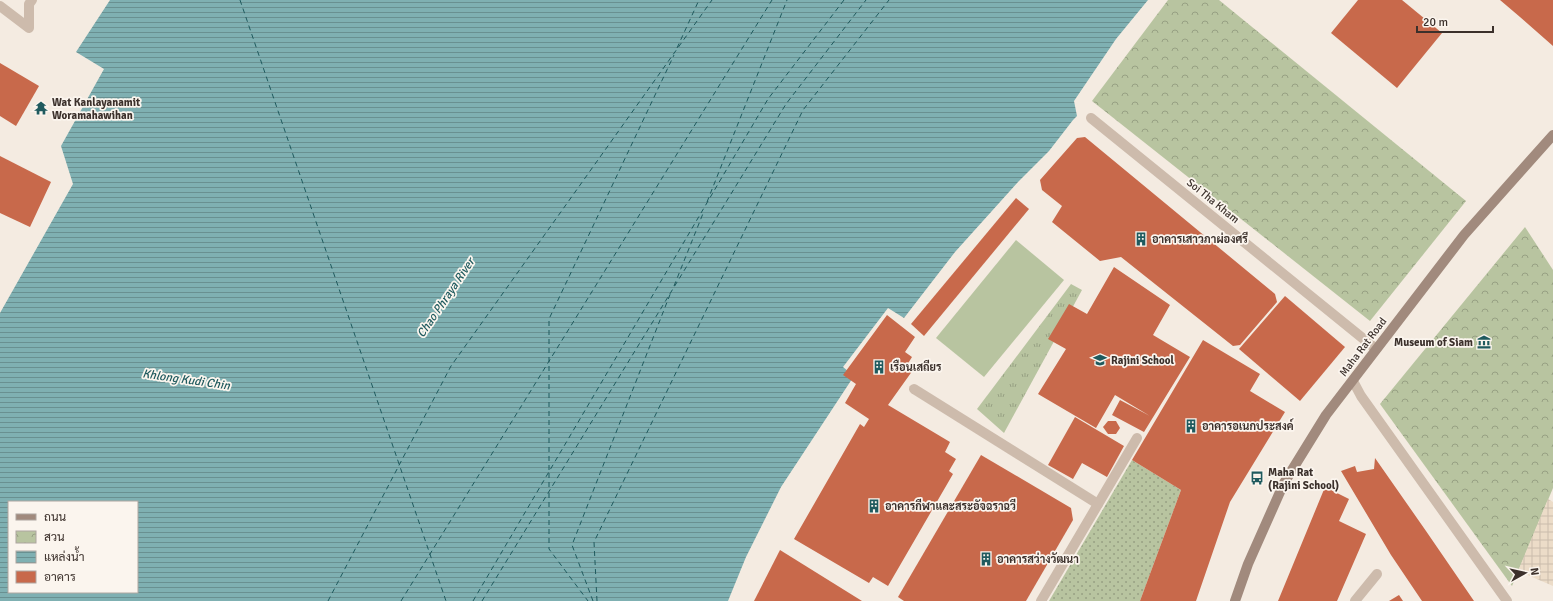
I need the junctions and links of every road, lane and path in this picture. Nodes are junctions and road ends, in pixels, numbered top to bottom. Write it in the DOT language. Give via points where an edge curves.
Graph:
graph roads {
  1 [pos="32,0"];
  2 [pos="0,6"];
  3 [pos="1091,118"];
  4 [pos="1553,135"];
  5 [pos="1376,349"];
  6 [pos="1353,381"];
  7 [pos="914,389"];
  8 [pos="1137,438"];
  9 [pos="1098,504"];
  10 [pos="1377,574"];
  11 [pos="1041,601"];
  12 [pos="1235,601"];
  13 [pos="1355,601"];
  14 [pos="1507,601"];
  1 -- 2 [label="street" via="29,4 29,28"];
  3 -- 5 [label="street, Soi Tha Kham"];
  4 -- 5 [label="street, Maha Rat Road" via="1464,235"];
  5 -- 6 [label="street, Maha Rat Road"];
  6 -- 12 [label="street, Maha Rat Road" via="1326,415 1284,483 1248,564"];
  6 -- 14 [label="street" via="1361,396"];
  7 -- 9 [label="street"];
  8 -- 9 [label="street"];
  9 -- 11 [label="street"];
  10 -- 13 [label="street"];
}
